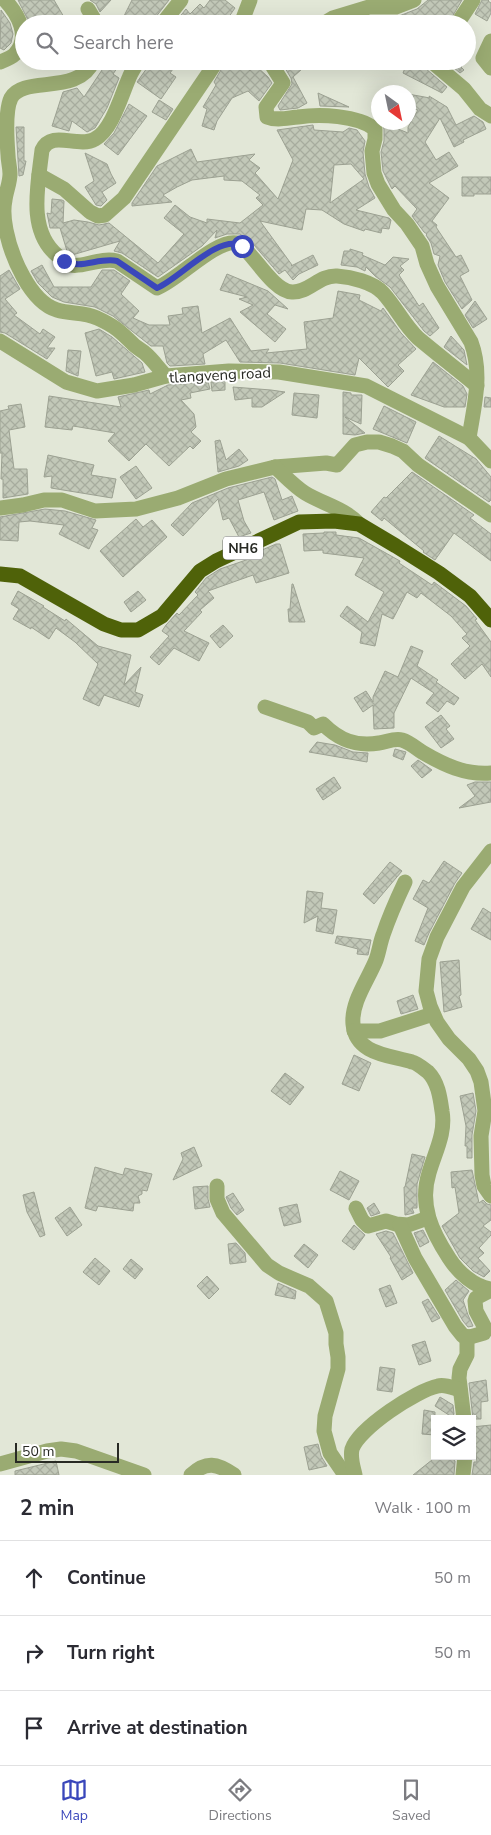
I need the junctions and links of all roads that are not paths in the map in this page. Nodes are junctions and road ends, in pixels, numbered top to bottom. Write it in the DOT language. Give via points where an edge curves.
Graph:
graph roads {
  1 [pos="5,0"];
  2 [pos="181,0"];
  3 [pos="250,0"];
  4 [pos="414,0"];
  5 [pos="473,0"];
  6 [pos="88,9"];
  7 [pos="16,15"];
  8 [pos="92,15"];
  9 [pos="169,15"];
  10 [pos="244,15"];
  11 [pos="343,15"];
  12 [pos="463,15"];
  13 [pos="491,41"];
  14 [pos="15,54"];
  15 [pos="0,62"];
  16 [pos="491,68"];
  17 [pos="86,70"];
  18 [pos="133,70"];
  19 [pos="211,70"];
  20 [pos="275,70"];
  21 [pos="442,70"];
  22 [pos="491,116"];
  23 [pos="39,175"];
  24 [pos="0,341"];
  25 [pos="166,376"];
  26 [pos="478,386"];
  27 [pos="469,438"];
  28 [pos="491,461"];
  29 [pos="275,466"];
  30 [pos="0,508"];
  31 [pos="491,515"];
  32 [pos="360,524"];
  33 [pos="0,574"];
  34 [pos="491,620"];
  35 [pos="265,707"];
  36 [pos="491,773"];
  37 [pos="491,851"];
  38 [pos="405,882"];
  39 [pos="433,1014"];
  40 [pos="354,1032"];
  41 [pos="486,1081"];
  42 [pos="217,1186"];
  43 [pos="491,1196"];
  44 [pos="356,1208"];
  45 [pos="428,1218"];
  46 [pos="400,1225"];
  47 [pos="491,1289"];
  48 [pos="467,1337"];
  49 [pos="460,1390"];
  50 [pos="463,1415"];
  51 [pos="465,1460"];
  52 [pos="0,1464"];
  53 [pos="144,1475"];
  54 [pos="191,1475"];
  55 [pos="234,1475"];
  56 [pos="345,1475"];
  57 [pos="355,1475"];
  58 [pos="463,1475"];
  1 -- 7 [label="street"];
  2 -- 9 [label="street"];
  3 -- 10 [label="street"];
  4 -- 11 [label="street" via="396,7 369,7"];
  5 -- 12 [label="street"];
  6 -- 8 [label="street"];
  13 -- 16 [label="street" via="483,58"];
  14 -- 15 [label="street"];
  17 -- 25 [label="street" via="70,80 22,89 12,97 8,132 10,173 4,208 6,230 29,288 36,297 56,310 96,317 122,331"];
  18 -- 23 [label="street" via="101,136 92,141 50,141 42,150"];
  19 -- 23 [label="street" via="124,198 105,215 90,212 64,189"];
  20 -- 26 [label="street" via="283,83 266,107 267,117 341,116 375,129 372,151 378,184 422,246 437,286 472,342"];
  21 -- 22 [label="street"];
  23 -- 26 [label="street" via="38,219 46,242 53,252 72,265 117,261 157,288 213,251 236,243 280,287 291,293 332,276 364,282 382,291 417,336"];
  24 -- 25 [label="street, tlangveng road" via="66,382 97,391 134,386"];
  25 -- 27 [label="street, tlangveng road" via="229,371 279,372 366,386"];
  26 -- 27 [label="street"];
  27 -- 28 [label="street, tlangveng road"];
  29 -- 30 [label="street" via="226,479 178,498 136,508 95,511 62,500"];
  29 -- 31 [label="street" via="337,465 355,445 379,442 403,451"];
  29 -- 32 [label="street" via="304,492 336,506"];
  32 -- 33 [label="highway, NH6" via="299,522 237,550 200,571 162,616 138,630 121,630 104,624 20,576"];
  32 -- 34 [label="highway, NH6" via="439,573 470,596"];
  35 -- 36 [label="street" via="308,722 314,728 323,724 348,742 402,740 458,770"];
  37 -- 39 [label="street" via="463,887 434,944 426,991"];
  38 -- 40 [label="street" via="354,1012"];
  39 -- 40 [label="street" via="380,1031"];
  39 -- 41 [label="street" via="449,1039"];
  40 -- 45 [label="street" via="368,1048 390,1058 414,1062 436,1084 444,1120 428,1175"];
  41 -- 43 [label="street" via="481,1136 482,1175"];
  42 -- 56 [label="street" via="217,1199 223,1212 267,1265 309,1286 326,1301 336,1333 338,1369 324,1431 330,1453"];
  44 -- 46 [label="street" via="366,1225 386,1221"];
  45 -- 46 [label="street"];
  45 -- 47 [label="street" via="453,1264 472,1282"];
  46 -- 48 [label="street" via="459,1333"];
  47 -- 48 [label="street" via="476,1298 474,1305 484,1331"];
  48 -- 49 [label="street" via="467,1355 460,1369"];
  49 -- 50 [label="street"];
  49 -- 57 [label="street" via="444,1386 430,1388 366,1428 356,1440 351,1455"];
  51 -- 58 [label="street"];
  52 -- 53 [label="street" via="62,1449"];
  54 -- 55 [label="street" via="209,1464"];
}
